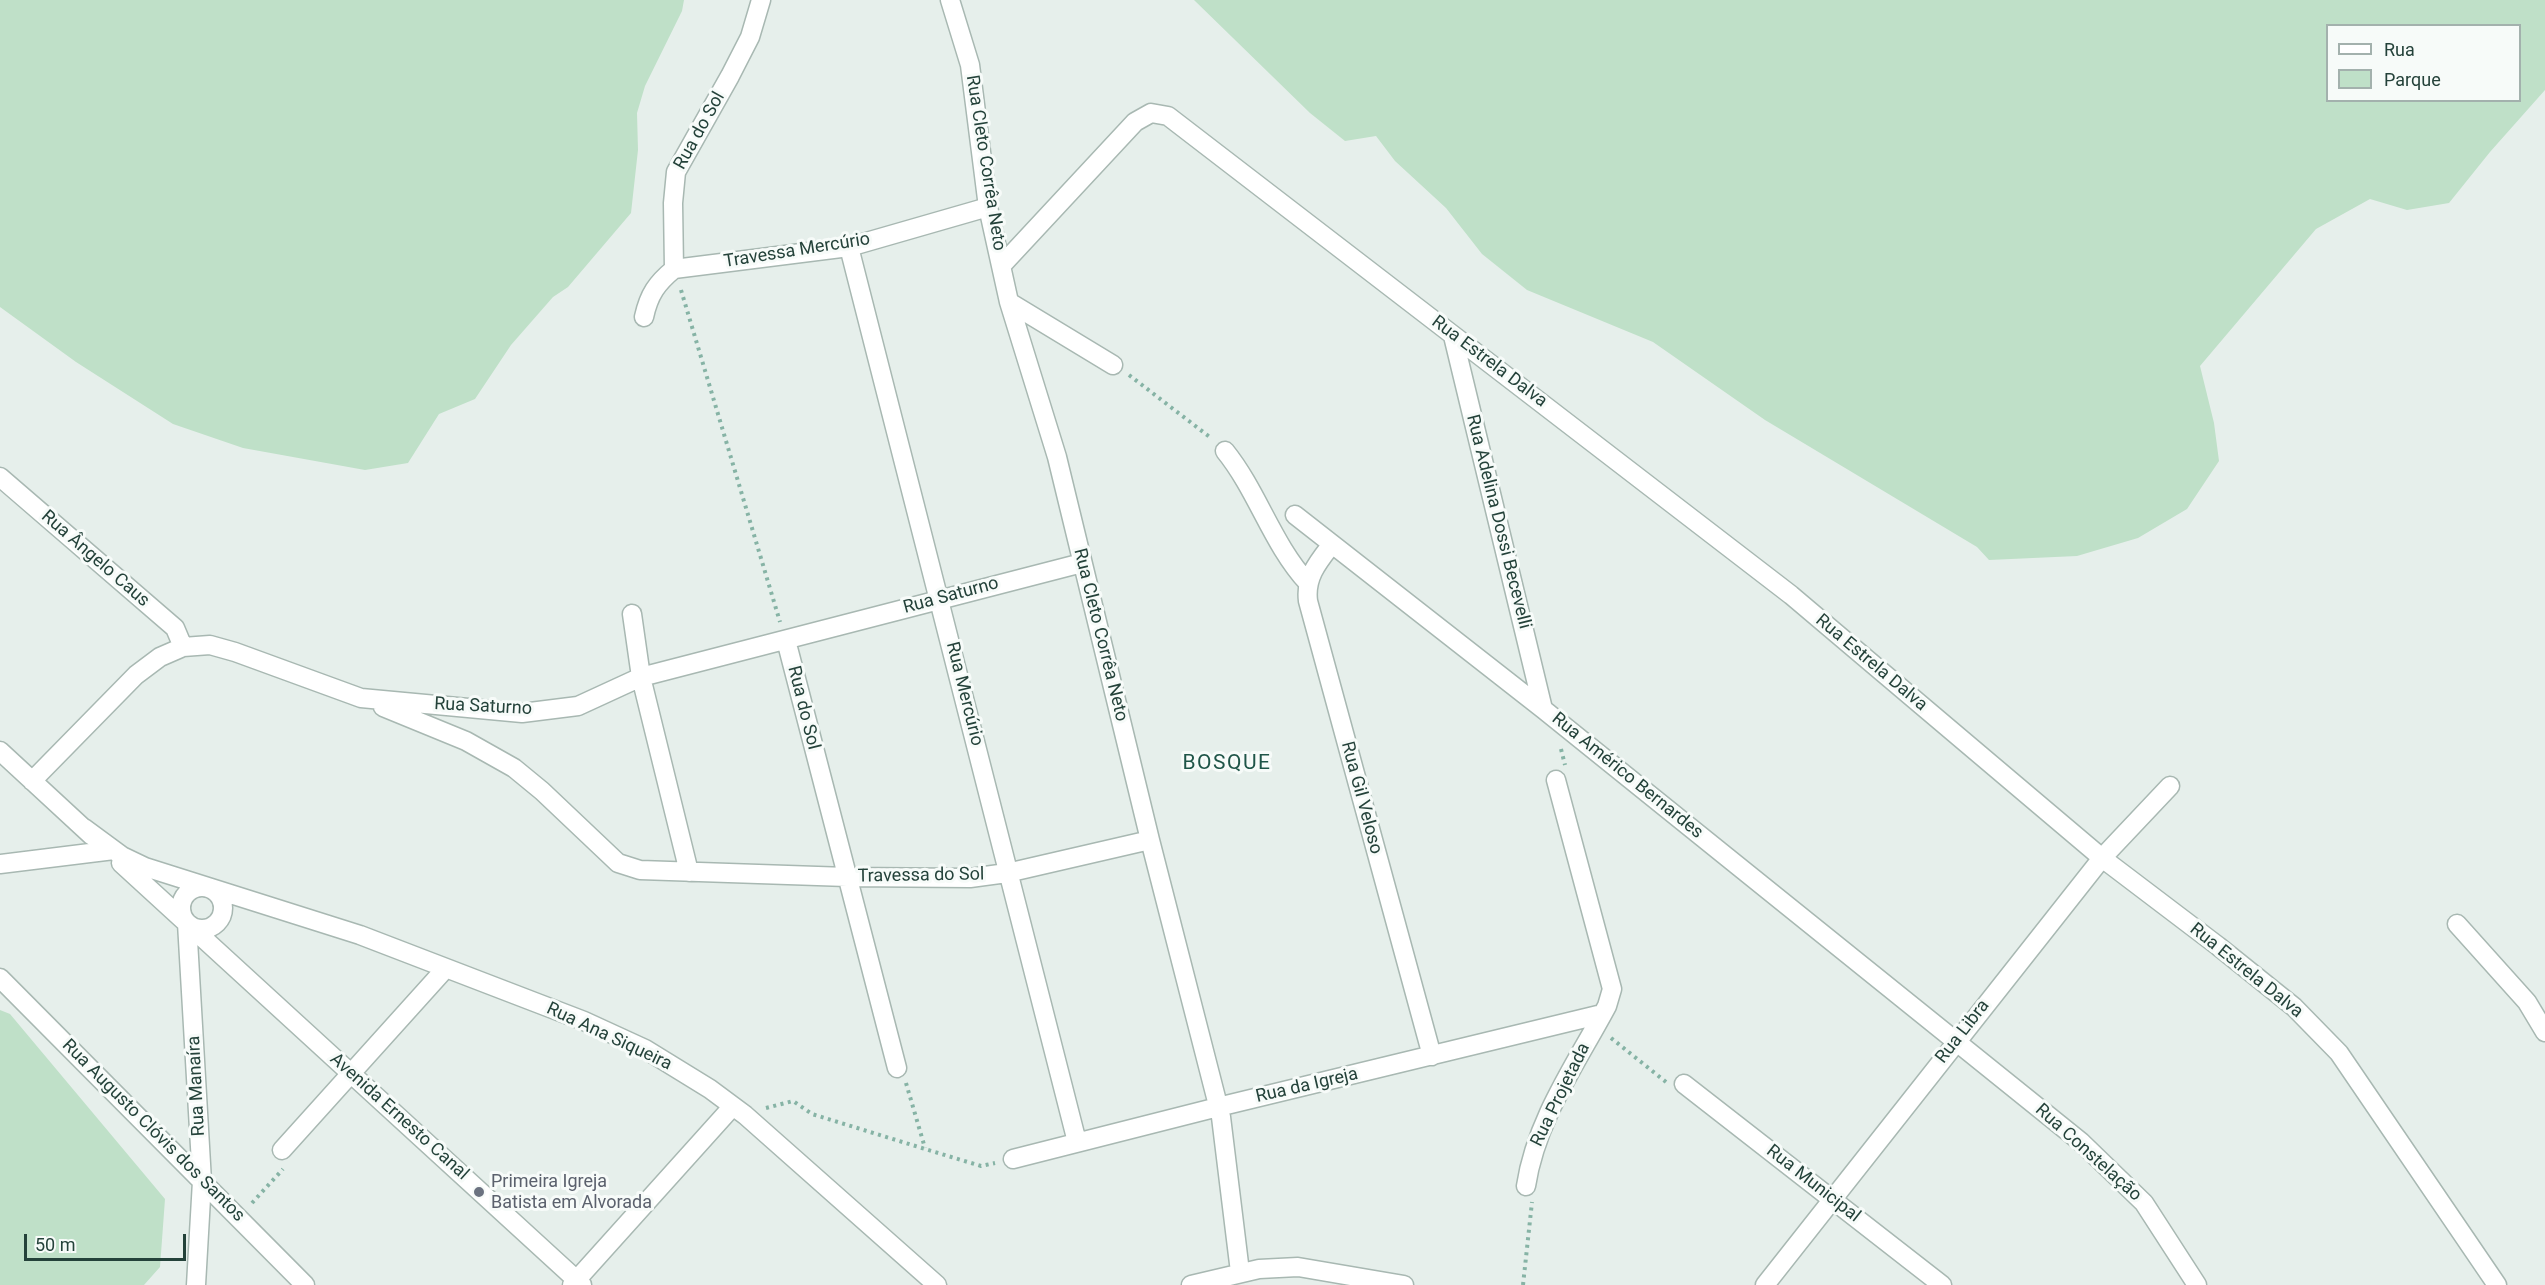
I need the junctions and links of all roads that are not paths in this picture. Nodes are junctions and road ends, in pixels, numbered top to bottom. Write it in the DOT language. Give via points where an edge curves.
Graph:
graph roads {
  1 [pos="761,0"];
  2 [pos="950,0"];
  3 [pos="988,207"];
  4 [pos="849,247"];
  5 [pos="1001,266"];
  6 [pos="674,269"];
  7 [pos="1009,302"];
  8 [pos="644,317"];
  9 [pos="1453,336"];
  10 [pos="1113,365"];
  11 [pos="1225,451"];
  12 [pos="0,477"];
  13 [pos="1295,515"];
  14 [pos="1332,544"];
  15 [pos="1082,563"];
  16 [pos="1308,583"];
  17 [pos="940,598"];
  18 [pos="632,614"];
  19 [pos="786,640"];
  20 [pos="183,647"];
  21 [pos="641,677"];
  22 [pos="361,698"];
  23 [pos="1543,709"];
  24 [pos="0,751"];
  25 [pos="1556,780"];
  26 [pos="32,781"];
  27 [pos="2170,786"];
  28 [pos="1150,840"];
  29 [pos="111,851"];
  30 [pos="2102,858"];
  31 [pos="0,864"];
  32 [pos="689,872"];
  33 [pos="1007,873"];
  34 [pos="847,877"];
  35 [pos="210,888"];
  36 [pos="257,902"];
  37 [pos="221,917"];
  38 [pos="187,923"];
  39 [pos="2457,924"];
  40 [pos="446,968"];
  41 [pos="243,974"];
  42 [pos="2,985"];
  43 [pos="1602,1014"];
  44 [pos="2545,1032"];
  45 [pos="1956,1041"];
  46 [pos="1432,1056"];
  47 [pos="897,1068"];
  48 [pos="351,1074"];
  49 [pos="1684,1084"];
  50 [pos="733,1106"];
  51 [pos="1218,1107"];
  52 [pos="1077,1143"];
  53 [pos="282,1150"];
  54 [pos="1013,1159"];
  55 [pos="202,1181"];
  56 [pos="1526,1186"];
  57 [pos="1832,1199"];
  58 [pos="1240,1272"];
  59 [pos="577,1283"];
  60 [pos="196,1285"];
  61 [pos="305,1285"];
  62 [pos="937,1285"];
  63 [pos="1191,1285"];
  64 [pos="1404,1285"];
  65 [pos="1765,1285"];
  66 [pos="1942,1285"];
  67 [pos="2197,1285"];
  68 [pos="2497,1285"];
  1 -- 6 [label="street, Rua do Sol" via="750,37 676,172"];
  2 -- 3 [label="street, Rua Cleto Corrêa Neto" via="970,64"];
  3 -- 4 [label="street, Travessa Mercúrio"];
  3 -- 5 [label="street, Rua Cleto Corrêa Neto"];
  4 -- 6 [label="street, Travessa Mercúrio"];
  4 -- 17 [label="street, Rua Mercúrio"];
  5 -- 7 [label="street, Rua Cleto Corrêa Neto"];
  5 -- 9 [label="street, Rua Estrela Dalva" via="1135,122 1151,113 1168,116"];
  6 -- 8 [label="street" via="650,294"];
  7 -- 10 [label="street"];
  7 -- 15 [label="street, Rua Cleto Corrêa Neto" via="1057,457"];
  9 -- 23 [label="street, Rua Adelina Dossi Becevelli"];
  9 -- 30 [label="street, Rua Estrela Dalva" via="1791,595"];
  11 -- 16 [label="street" via="1248,484 1284,552"];
  12 -- 20 [label="street, Rua Ângelo Caus" via="175,628"];
  13 -- 14 [label="street, Rua Américo Bernardes"];
  14 -- 16 [label="street"];
  14 -- 23 [label="street, Rua Américo Bernardes"];
  15 -- 17 [label="street, Rua Saturno"];
  15 -- 28 [label="street, Rua Cleto Corrêa Neto"];
  16 -- 46 [label="street, Rua Gil Veloso" via="1310,611"];
  17 -- 19 [label="street, Rua Saturno"];
  17 -- 33 [label="street, Rua Mercúrio"];
  18 -- 21 [label="street"];
  19 -- 21 [label="street, Rua Saturno"];
  19 -- 34 [label="street, Rua do Sol"];
  20 -- 22 [label="street, Rua Saturno" via="210,645 226,649"];
  20 -- 26 [label="street, Rua Saturno" via="160,657 136,675"];
  21 -- 22 [label="street, Rua Saturno" via="578,706 522,713"];
  21 -- 32 [label="street"];
  22 -- 32 [label="street, Travessa do Sol" via="466,741 514,768 618,863 639,870"];
  23 -- 45 [label="street, Rua Américo Bernardes"];
  24 -- 26 [label="street, Avenida Ernesto Canal"];
  25 -- 43 [label="street" via="1611,981 1611,997"];
  26 -- 29 [label="street, Avenida Ernesto Canal"];
  27 -- 30 [label="street, Rua Libra"];
  28 -- 33 [label="street, Travessa do Sol"];
  28 -- 51 [label="street, Rua Cleto Corrêa Neto"];
  29 -- 31 [label="street"];
  29 -- 35 [label="street, Avenida Ernesto Canal" via="145,867"];
  29 -- 38 [label="street, Avenida Ernesto Canal"];
  30 -- 45 [label="street, Rua Libra"];
  30 -- 68 [label="street, Rua Estrela Dalva" via="2285,1000 2339,1053"];
  32 -- 34 [label="street, Travessa do Sol"];
  33 -- 34 [label="street, Travessa do Sol" via="970,878"];
  33 -- 52 [label="street, Rua Mercúrio"];
  34 -- 47 [label="street, Rua do Sol"];
  35 -- 36 [label="street, Rua Ana Siqueira"];
  35 -- 37 [label="street" via="222,900"];
  35 -- 38 [label="street" via="196,887 183,898 181,911"];
  36 -- 37 [label="street, Rua Ana Siqueira" via="231,906"];
  36 -- 40 [label="street, Rua Ana Siqueira"];
  37 -- 38 [label="street" via="212,927 203,929"];
  37 -- 41 [label="street, Avenida Ernesto Canal" via="218,930 222,944"];
  38 -- 41 [label="street, Avenida Ernesto Canal"];
  38 -- 55 [label="street, Rua Manaíra"];
  39 -- 44 [label="street" via="2527,1002"];
  40 -- 48 [label="street"];
  40 -- 50 [label="street, Rua Ana Siqueira" via="614,1035 674,1065"];
  41 -- 48 [label="street, Avenida Ernesto Canal"];
  42 -- 55 [label="street, Rua Augusto Clóvis dos Santos"];
  43 -- 46 [label="street, Rua da Igreja"];
  43 -- 56 [label="street, Rua Projetada" via="1547,1116 1530,1162"];
  45 -- 57 [label="street, Rua Libra"];
  45 -- 67 [label="street, Rua Constelação" via="2081,1142 2144,1203"];
  46 -- 51 [label="street, Rua da Igreja"];
  48 -- 53 [label="street"];
  48 -- 59 [label="street, Avenida Ernesto Canal"];
  49 -- 57 [label="street, Rua Municipal"];
  50 -- 59 [label="street"];
  50 -- 62 [label="street, Rua Ana Siqueira"];
  51 -- 52 [label="street, Rua da Igreja"];
  51 -- 58 [label="street, Rua Cleto Corrêa Neto"];
  52 -- 54 [label="street, Rua da Igreja"];
  55 -- 60 [label="street, Rua Manaíra"];
  55 -- 61 [label="street, Rua Augusto Clóvis dos Santos"];
  57 -- 65 [label="street, Rua Libra"];
  57 -- 66 [label="street, Rua Municipal"];
  58 -- 63 [label="street"];
  58 -- 64 [label="street" via="1298,1267"];
}
